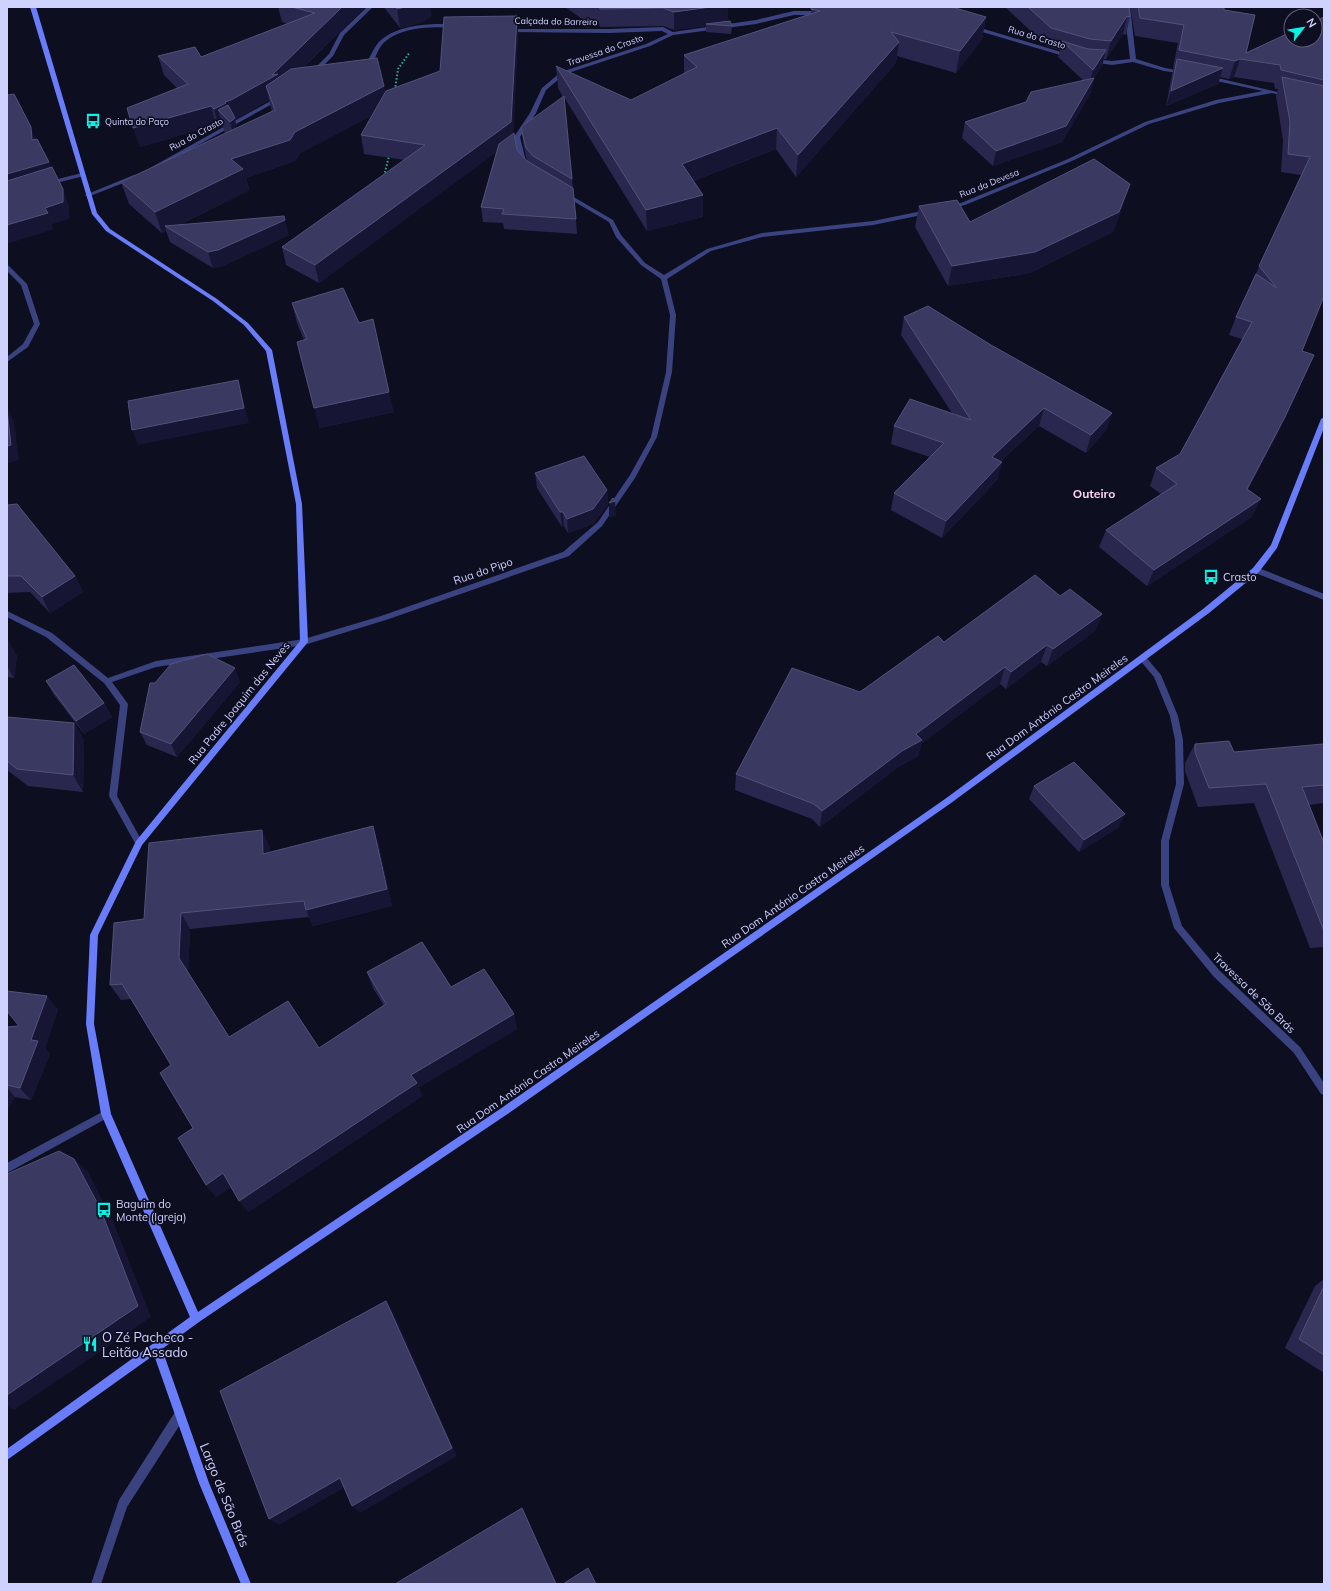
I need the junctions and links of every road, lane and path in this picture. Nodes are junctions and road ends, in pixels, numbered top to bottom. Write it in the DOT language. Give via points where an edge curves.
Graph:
graph roads {
  1 [pos="33,7"];
  2 [pos="370,7"];
  3 [pos="1127,7"];
  4 [pos="828,13"];
  5 [pos="464,27"];
  6 [pos="970,27"];
  7 [pos="498,29"];
  8 [pos="672,34"];
  9 [pos="411,52"];
  10 [pos="1078,58"];
  11 [pos="1133,60"];
  12 [pos="1085,61"];
  13 [pos="378,73"];
  14 [pos="1190,74"];
  15 [pos="310,76"];
  16 [pos="1201,76"];
  17 [pos="1270,92"];
  18 [pos="395,93"];
  19 [pos="1293,96"];
  20 [pos="282,97"];
  21 [pos="392,149"];
  22 [pos="527,169"];
  23 [pos="146,172"];
  24 [pos="82,175"];
  25 [pos="138,175"];
  26 [pos="384,176"];
  27 [pos="44,184"];
  28 [pos="557,190"];
  29 [pos="88,195"];
  30 [pos="940,209"];
  31 [pos="933,210"];
  32 [pos="7,267"];
  33 [pos="664,278"];
  34 [pos="7,360"];
  35 [pos="1324,419"];
  36 [pos="1256,570"];
  37 [pos="1324,597"];
  38 [pos="7,614"];
  39 [pos="304,642"];
  40 [pos="1142,658"];
  41 [pos="107,681"];
  42 [pos="139,843"];
  43 [pos="1324,1091"];
  44 [pos="106,1114"];
  45 [pos="7,1168"];
  46 [pos="196,1319"];
  47 [pos="157,1349"];
  48 [pos="179,1416"];
  49 [pos="7,1455"];
  50 [pos="96,1584"];
  51 [pos="246,1584"];
  1 -- 24 [label="street, Rua Padre Joaquim das Neves"];
  2 -- 15 [label="street" via="342,34 330,55"];
  3 -- 11 [label="street"];
  4 -- 8 [label="street, Travessa do Crasto" via="794,13 756,22"];
  5 -- 13 [label="street" via="422,26 400,32 380,44 371,60"];
  6 -- 10 [label="street, Rua do Crasto"];
  7 -- 8 [label="street, Calçada do Barreiro" via="663,29"];
  8 -- 22 [label="street, Travessa do Crasto" via="563,73 544,88 533,113 517,137 523,164"];
  9 -- 18 [label="path" via="401,61 396,76"];
  11 -- 12 [label="street" via="1112,63"];
  11 -- 14 [label="street"];
  16 -- 17 [label="street"];
  17 -- 19 [label="street"];
  17 -- 30 [label="street, Rua da Devesa" via="1218,101 1147,122 1070,160 963,204"];
  20 -- 23 [label="street, Rua do Crasto"];
  21 -- 26 [label="path"];
  24 -- 27 [label="street"];
  24 -- 29 [label="street, Rua Padre Joaquim das Neves"];
  25 -- 29 [label="street"];
  28 -- 33 [label="street" via="611,221 618,236 643,264"];
  29 -- 39 [label="street, Rua Padre Joaquim das Neves" via="94,214 108,230 215,300 246,324 269,350 299,504"];
  31 -- 33 [label="street" via="873,223 762,235 709,250"];
  32 -- 34 [label="street" via="24,284 37,324 26,345"];
  33 -- 39 [label="street, Rua do Pipo" via="673,315 669,372 654,437 633,476 600,524 566,554 383,618"];
  35 -- 36 [label="street, Rua Dom António Castro Meireles" via="1274,546"];
  36 -- 37 [label="street"];
  36 -- 40 [label="street, Rua Dom António Castro Meireles"];
  38 -- 41 [label="street" via="49,635"];
  39 -- 41 [label="street, Rua do Pipo" via="156,664"];
  39 -- 42 [label="street, Rua Padre Joaquim das Neves"];
  40 -- 43 [label="street, Travessa de São Brás" via="1157,675 1174,716 1178,740 1180,784 1165,841 1165,885 1178,928 1216,973 1297,1050"];
  40 -- 46 [label="street, Rua Dom António Castro Meireles" via="948,801 513,1106"];
  41 -- 42 [label="street" via="124,704 113,796"];
  42 -- 44 [label="street, Rua Padre Joaquim das Neves" via="94,935 90,1024"];
  44 -- 45 [label="street"];
  44 -- 46 [label="street, Rua Padre Joaquim das Neves"];
  46 -- 47 [label="street, Rua Dom António Castro Meireles"];
  47 -- 48 [label="street, Largo de São Brás"];
  47 -- 49 [label="street, Rua Dom António Castro Meireles"];
  48 -- 50 [label="street" via="123,1504"];
  48 -- 51 [label="street, Largo de São Brás"];
}
